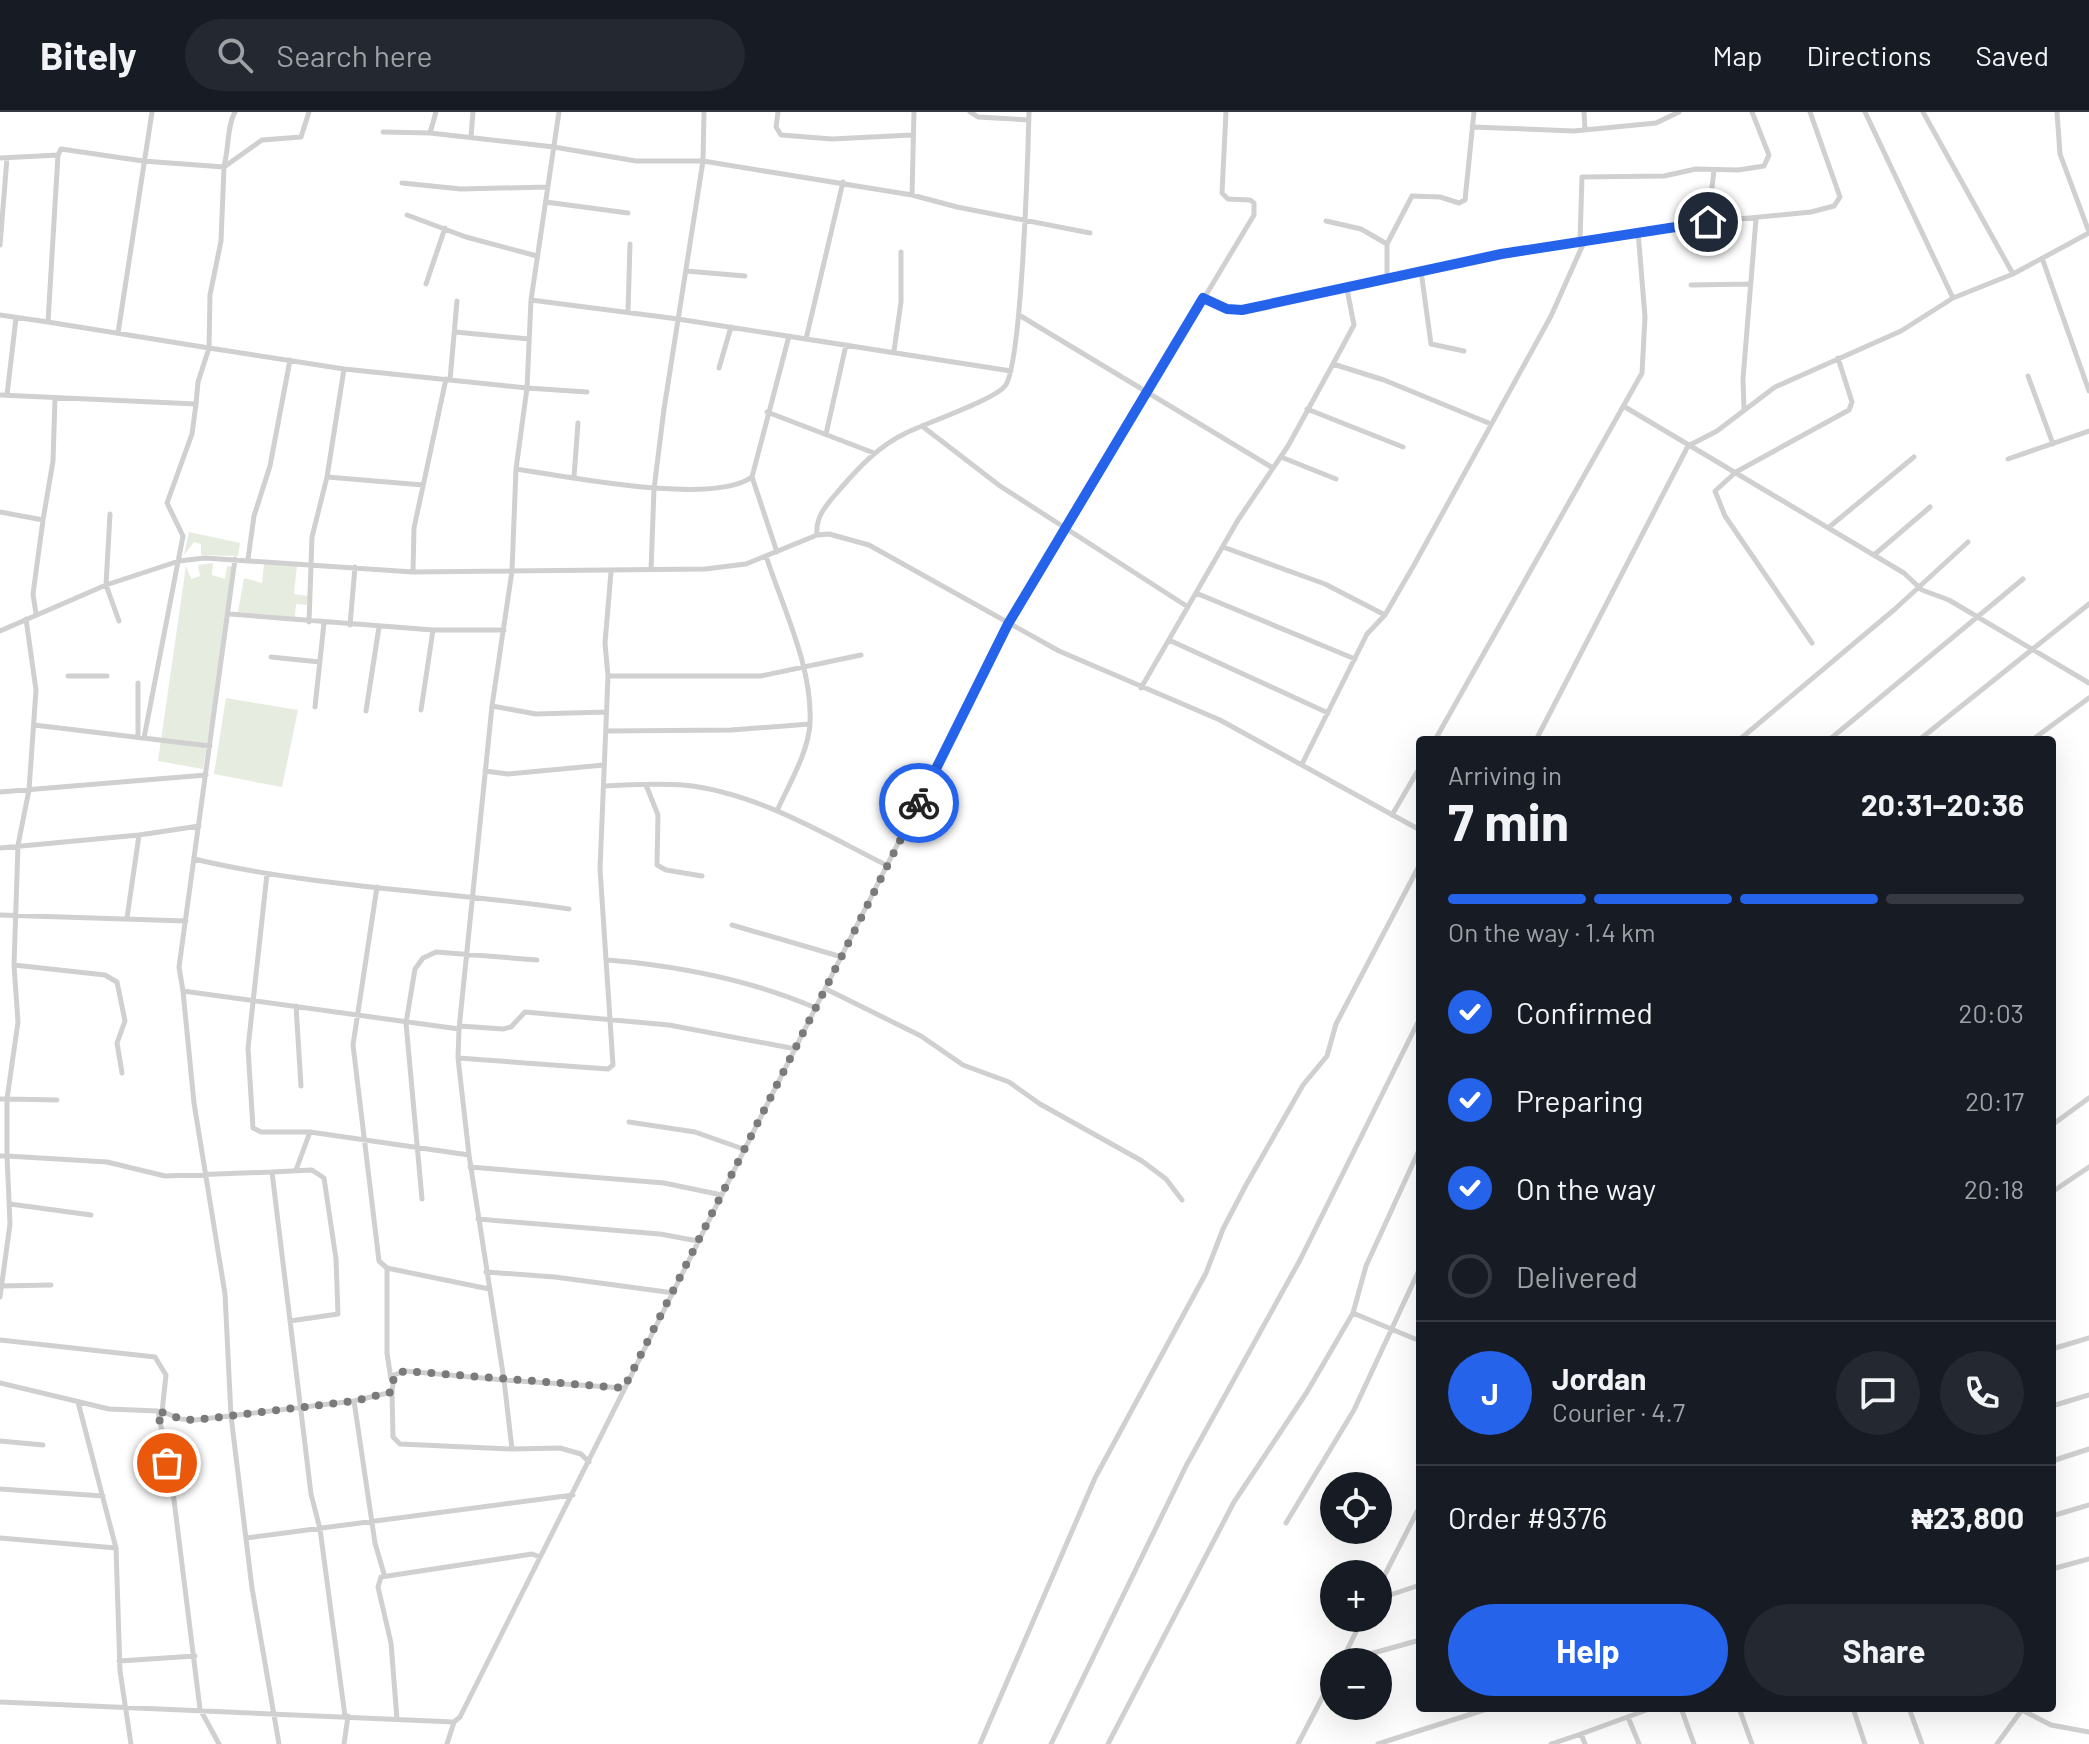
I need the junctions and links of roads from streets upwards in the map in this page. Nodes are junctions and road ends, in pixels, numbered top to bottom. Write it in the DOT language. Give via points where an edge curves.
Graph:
graph roads {
  1 [pos="152,112"];
  2 [pos="235,112"];
  3 [pos="309,112"];
  4 [pos="436,112"];
  5 [pos="473,112"];
  6 [pos="559,112"];
  7 [pos="704,112"];
  8 [pos="778,112"];
  9 [pos="914,112"];
  10 [pos="970,112"];
  11 [pos="1029,112"];
  12 [pos="1226,112"];
  13 [pos="1474,112"];
  14 [pos="1584,112"];
  15 [pos="1679,112"];
  16 [pos="1752,112"];
  17 [pos="1810,112"];
  18 [pos="1865,112"];
  19 [pos="1923,112"];
  20 [pos="2057,112"];
  21 [pos="1029,120"];
  22 [pos="1472,127"];
  23 [pos="1585,129"];
  24 [pos="383,132"];
  25 [pos="430,133"];
  26 [pos="912,135"];
  27 [pos="471,137"];
  28 [pos="554,147"];
  29 [pos="58,155"];
  30 [pos="4,158"];
  31 [pos="143,161"];
  32 [pos="703,161"];
  33 [pos="224,167"];
  34 [pos="1714,170"];
  35 [pos="843,182"];
  36 [pos="402,183"];
  37 [pos="548,187"];
  38 [pos="912,195"];
  39 [pos="546,202"];
  40 [pos="628,213"];
  41 [pos="407,215"];
  42 [pos="1023,218"];
  43 [pos="1756,219"];
  44 [pos="1326,221"];
  45 [pos="1708,222"];
  46 [pos="445,228"];
  47 [pos="1638,231"];
  48 [pos="1090,233"];
  49 [pos="2089,233"];
  50 [pos="1582,240"];
  51 [pos="630,244"];
  52 [pos="1387,244"];
  53 [pos="0,245"];
  54 [pos="901,252"];
  55 [pos="537,256"];
  56 [pos="2042,258"];
  57 [pos="686,271"];
  58 [pos="1421,271"];
  59 [pos="2013,274"];
  60 [pos="745,276"];
  61 [pos="1387,278"];
  62 [pos="426,284"];
  63 [pos="1749,284"];
  64 [pos="1691,285"];
  65 [pos="1347,289"];
  66 [pos="1203,298"];
  67 [pos="1953,298"];
  68 [pos="531,300"];
  69 [pos="457,301"];
  70 [pos="628,312"];
  71 [pos="0,315"];
  72 [pos="1019,315"];
  73 [pos="16,318"];
  74 [pos="678,319"];
  75 [pos="48,322"];
  76 [pos="731,327"];
  77 [pos="455,332"];
  78 [pos="118,333"];
  79 [pos="789,336"];
  80 [pos="529,339"];
  81 [pos="806,339"];
  82 [pos="846,344"];
  83 [pos="209,348"];
  84 [pos="894,351"];
  85 [pos="1464,351"];
  86 [pos="1838,358"];
  87 [pos="290,360"];
  88 [pos="1333,364"];
  89 [pos="719,368"];
  90 [pos="344,369"];
  91 [pos="1011,371"];
  92 [pos="2028,376"];
  93 [pos="448,380"];
  94 [pos="527,388"];
  95 [pos="1148,391"];
  96 [pos="2089,391"];
  97 [pos="587,392"];
  98 [pos="4,395"];
  99 [pos="55,398"];
  100 [pos="196,404"];
  101 [pos="1625,407"];
  102 [pos="1307,409"];
  103 [pos="1744,410"];
  104 [pos="767,412"];
  105 [pos="578,423"];
  106 [pos="1491,424"];
  107 [pos="922,426"];
  108 [pos="2089,431"];
  109 [pos="826,434"];
  110 [pos="2053,444"];
  111 [pos="1688,446"];
  112 [pos="1403,447"];
  113 [pos="874,453"];
  114 [pos="1281,457"];
  115 [pos="1914,457"];
  116 [pos="2008,459"];
  117 [pos="1273,468"];
  118 [pos="516,469"];
  119 [pos="1736,472"];
  120 [pos="327,477"];
  121 [pos="574,477"];
  122 [pos="752,477"];
  123 [pos="1336,479"];
  124 [pos="423,485"];
  125 [pos="654,489"];
  126 [pos="1930,507"];
  127 [pos="0,512"];
  128 [pos="110,514"];
  129 [pos="43,520"];
  130 [pos="1828,528"];
  131 [pos="1067,530"];
  132 [pos="817,535"];
  133 [pos="1968,542"];
  134 [pos="1223,547"];
  135 [pos="777,552"];
  136 [pos="1874,555"];
  137 [pos="766,556"];
  138 [pos="235,559"];
  139 [pos="248,559"];
  140 [pos="179,561"];
  141 [pos="310,563"];
  142 [pos="355,567"];
  143 [pos="651,570"];
  144 [pos="512,571"];
  145 [pos="413,572"];
  146 [pos="611,572"];
  147 [pos="2023,579"];
  148 [pos="106,585"];
  149 [pos="1918,586"];
  150 [pos="1196,593"];
  151 [pos="2089,604"];
  152 [pos="1188,607"];
  153 [pos="230,614"];
  154 [pos="36,615"];
  155 [pos="1385,615"];
  156 [pos="1978,617"];
  157 [pos="26,619"];
  158 [pos="119,621"];
  159 [pos="309,622"];
  160 [pos="324,623"];
  161 [pos="1008,624"];
  162 [pos="350,625"];
  163 [pos="379,627"];
  164 [pos="433,630"];
  165 [pos="504,630"];
  166 [pos="0,631"];
  167 [pos="1169,640"];
  168 [pos="1812,643"];
  169 [pos="2033,650"];
  170 [pos="861,655"];
  171 [pos="271,657"];
  172 [pos="1355,659"];
  173 [pos="320,662"];
  174 [pos="804,670"];
  175 [pos="68,676"];
  176 [pos="107,676"];
  177 [pos="608,676"];
  178 [pos="138,683"];
  179 [pos="2089,683"];
  180 [pos="1141,688"];
  181 [pos="2089,698"];
  182 [pos="492,706"];
  183 [pos="315,707"];
  184 [pos="421,710"];
  185 [pos="366,711"];
  186 [pos="606,712"];
  187 [pos="1328,713"];
  188 [pos="810,724"];
  189 [pos="34,725"];
  190 [pos="606,731"];
  191 [pos="1437,736"];
  192 [pos="1538,736"];
  193 [pos="1744,736"];
  194 [pos="1834,736"];
  195 [pos="1924,736"];
  196 [pos="2037,736"];
  197 [pos="141,737"];
  198 [pos="210,746"];
  199 [pos="1302,764"];
  200 [pos="604,765"];
  201 [pos="485,771"];
  202 [pos="1416,774"];
  203 [pos="206,775"];
  204 [pos="646,785"];
  205 [pos="604,786"];
  206 [pos="29,790"];
  207 [pos="0,792"];
  208 [pos="777,811"];
  209 [pos="1392,815"];
  210 [pos="199,826"];
  211 [pos="1416,828"];
  212 [pos="139,835"];
  213 [pos="18,845"];
  214 [pos="0,848"];
  215 [pos="194,858"];
  216 [pos="888,866"];
  217 [pos="1416,872"];
  218 [pos="267,874"];
  219 [pos="702,876"];
  220 [pos="377,887"];
  221 [pos="476,895"];
  222 [pos="569,909"];
  223 [pos="0,915"];
  224 [pos="15,915"];
  225 [pos="127,918"];
  226 [pos="186,921"];
  227 [pos="732,925"];
  228 [pos="469,953"];
  229 [pos="842,957"];
  230 [pos="537,960"];
  231 [pos="608,960"];
  232 [pos="14,965"];
  233 [pos="826,989"];
  234 [pos="183,991"];
  235 [pos="251,999"];
  236 [pos="296,1006"];
  237 [pos="816,1008"];
  238 [pos="355,1016"];
  239 [pos="611,1022"];
  240 [pos="406,1023"];
  241 [pos="1416,1026"];
  242 [pos="460,1028"];
  243 [pos="796,1049"];
  244 [pos="458,1058"];
  245 [pos="122,1073"];
  246 [pos="301,1086"];
  247 [pos="2089,1098"];
  248 [pos="3,1099"];
  249 [pos="57,1100"];
  250 [pos="629,1122"];
  251 [pos="2056,1122"];
  252 [pos="310,1132"];
  253 [pos="364,1139"];
  254 [pos="420,1149"];
  255 [pos="746,1150"];
  256 [pos="469,1155"];
  257 [pos="4,1156"];
  258 [pos="1416,1157"];
  259 [pos="470,1167"];
  260 [pos="2089,1167"];
  261 [pos="296,1170"];
  262 [pos="205,1172"];
  263 [pos="272,1172"];
  264 [pos="2056,1189"];
  265 [pos="722,1195"];
  266 [pos="422,1199"];
  267 [pos="1182,1200"];
  268 [pos="10,1204"];
  269 [pos="91,1215"];
  270 [pos="478,1219"];
  271 [pos="698,1241"];
  272 [pos="387,1268"];
  273 [pos="486,1272"];
  274 [pos="1416,1277"];
  275 [pos="51,1285"];
  276 [pos="0,1286"];
  277 [pos="489,1289"];
  278 [pos="674,1293"];
  279 [pos="0,1297"];
  280 [pos="1353,1313"];
  281 [pos="290,1321"];
  282 [pos="1392,1328"];
  283 [pos="2089,1338"];
  284 [pos="1416,1339"];
  285 [pos="0,1340"];
  286 [pos="2056,1348"];
  287 [pos="504,1380"];
  288 [pos="0,1383"];
  289 [pos="392,1383"];
  290 [pos="624,1388"];
  291 [pos="392,1392"];
  292 [pos="2089,1395"];
  293 [pos="354,1401"];
  294 [pos="78,1402"];
  295 [pos="2056,1405"];
  296 [pos="300,1407"];
  297 [pos="160,1411"];
  298 [pos="231,1416"];
  299 [pos="0,1441"];
  300 [pos="43,1445"];
  301 [pos="512,1449"];
  302 [pos="2089,1449"];
  303 [pos="2056,1460"];
  304 [pos="589,1462"];
  305 [pos="0,1489"];
  306 [pos="573,1495"];
  307 [pos="103,1496"];
  308 [pos="2089,1505"];
  309 [pos="1416,1514"];
  310 [pos="2056,1515"];
  311 [pos="372,1522"];
  312 [pos="1286,1523"];
  313 [pos="320,1529"];
  314 [pos="0,1538"];
  315 [pos="246,1538"];
  316 [pos="116,1548"];
  317 [pos="540,1557"];
  318 [pos="2089,1559"];
  319 [pos="1392,1561"];
  320 [pos="2056,1568"];
  321 [pos="384,1574"];
  322 [pos="1416,1586"];
  323 [pos="1392,1594"];
  324 [pos="1416,1641"];
  325 [pos="1391,1648"];
  326 [pos="195,1656"];
  327 [pos="119,1661"];
  328 [pos="0,1702"];
  329 [pos="1320,1702"];
  330 [pos="126,1707"];
  331 [pos="200,1709"];
  332 [pos="1478,1712"];
  333 [pos="1641,1712"];
  334 [pos="1682,1712"];
  335 [pos="1740,1712"];
  336 [pos="1854,1712"];
  337 [pos="1910,1712"];
  338 [pos="2018,1712"];
  339 [pos="2026,1712"];
  340 [pos="275,1715"];
  341 [pos="347,1716"];
  342 [pos="1628,1717"];
  343 [pos="397,1719"];
  344 [pos="454,1722"];
  345 [pos="2089,1732"];
  346 [pos="1581,1734"];
  347 [pos="131,1744"];
  348 [pos="219,1744"];
  349 [pos="279,1744"];
  350 [pos="344,1744"];
  351 [pos="447,1744"];
  352 [pos="980,1744"];
  353 [pos="1051,1744"];
  354 [pos="1108,1744"];
  355 [pos="1298,1744"];
  356 [pos="1378,1744"];
  357 [pos="1551,1744"];
  358 [pos="1585,1744"];
  359 [pos="1639,1744"];
  360 [pos="1694,1744"];
  361 [pos="1752,1744"];
  362 [pos="1865,1744"];
  363 [pos="1922,1744"];
  364 [pos="1997,1744"];
  1 -- 31 [label="street"];
  2 -- 33 [label="street"];
  3 -- 33 [label="street" via="301,137 262,140"];
  4 -- 25 [label="street"];
  5 -- 27 [label="street"];
  6 -- 28 [label="street"];
  7 -- 32 [label="street"];
  8 -- 26 [label="street" via="781,135"];
  9 -- 26 [label="street"];
  10 -- 21 [label="street"];
  11 -- 21 [label="street"];
  12 -- 66 [label="street" via="1222,193 1228,199 1250,200 1255,208"];
  13 -- 22 [label="street"];
  14 -- 23 [label="street"];
  15 -- 23 [label="street" via="1656,123"];
  16 -- 34 [label="street" via="1763,132 1768,161 1757,169"];
  17 -- 43 [label="street" via="1839,202 1811,212"];
  18 -- 67 [label="street"];
  19 -- 59 [label="street"];
  20 -- 49 [label="street" via="2060,154"];
  21 -- 42 [label="street"];
  22 -- 23 [label="street"];
  22 -- 52 [label="street" via="1465,200 1412,196"];
  24 -- 25 [label="street"];
  25 -- 27 [label="street"];
  26 -- 38 [label="street"];
  27 -- 28 [label="street"];
  28 -- 32 [label="street" via="636,161"];
  28 -- 37 [label="street"];
  29 -- 30 [label="street"];
  29 -- 31 [label="street" via="61,149"];
  29 -- 75 [label="street"];
  30 -- 53 [label="street"];
  31 -- 33 [label="street"];
  31 -- 78 [label="street"];
  32 -- 35 [label="street"];
  32 -- 57 [label="street"];
  33 -- 83 [label="street"];
  34 -- 45 [label="street"];
  34 -- 50 [label="street" via="1582,177"];
  35 -- 38 [label="street"];
  35 -- 81 [label="street"];
  36 -- 37 [label="street" via="461,189"];
  37 -- 39 [label="street"];
  38 -- 42 [label="street"];
  39 -- 40 [label="street"];
  39 -- 55 [label="street"];
  41 -- 46 [label="street"];
  42 -- 48 [label="street"];
  42 -- 72 [label="street"];
  43 -- 45 [label="street"];
  43 -- 63 [label="street"];
  44 -- 52 [label="street" via="1361,229"];
  45 -- 47 [label="street"];
  46 -- 55 [label="street"];
  46 -- 62 [label="street"];
  47 -- 50 [label="street"];
  47 -- 101 [label="street" via="1645,358"];
  49 -- 56 [label="street"];
  50 -- 58 [label="street"];
  50 -- 106 [label="street" via="1551,316"];
  51 -- 70 [label="street"];
  52 -- 61 [label="street"];
  54 -- 84 [label="street"];
  55 -- 68 [label="street"];
  56 -- 59 [label="street"];
  56 -- 96 [label="street"];
  57 -- 60 [label="street"];
  57 -- 74 [label="street"];
  58 -- 61 [label="street"];
  58 -- 85 [label="street" via="1431,344"];
  59 -- 67 [label="street"];
  61 -- 65 [label="street"];
  63 -- 64 [label="street"];
  63 -- 103 [label="street"];
  65 -- 66 [label="street" via="1242,310"];
  65 -- 88 [label="street" via="1354,325"];
  66 -- 95 [label="street"];
  67 -- 86 [label="street" via="1901,331"];
  68 -- 70 [label="street"];
  68 -- 80 [label="street"];
  69 -- 77 [label="street"];
  70 -- 74 [label="street"];
  71 -- 73 [label="street"];
  72 -- 91 [label="street"];
  72 -- 95 [label="street"];
  73 -- 75 [label="street"];
  73 -- 98 [label="street"];
  74 -- 76 [label="street"];
  74 -- 125 [label="street"];
  75 -- 78 [label="street"];
  76 -- 79 [label="street"];
  76 -- 89 [label="street"];
  77 -- 80 [label="street"];
  77 -- 93 [label="street"];
  78 -- 83 [label="street"];
  79 -- 81 [label="street"];
  79 -- 104 [label="street"];
  80 -- 94 [label="street"];
  81 -- 82 [label="street"];
  82 -- 84 [label="street"];
  82 -- 109 [label="street"];
  83 -- 87 [label="street"];
  83 -- 100 [label="street"];
  84 -- 91 [label="street"];
  86 -- 103 [label="street" via="1775,387"];
  86 -- 119 [label="street" via="1852,402 1849,410"];
  87 -- 90 [label="street"];
  87 -- 139 [label="street"];
  88 -- 102 [label="street"];
  88 -- 106 [label="street"];
  90 -- 93 [label="street"];
  90 -- 120 [label="street"];
  91 -- 107 [label="street" via="997,392"];
  92 -- 110 [label="street"];
  93 -- 94 [label="street"];
  93 -- 124 [label="street"];
  94 -- 97 [label="street"];
  94 -- 118 [label="street"];
  95 -- 117 [label="street"];
  95 -- 131 [label="street"];
  98 -- 99 [label="street"];
  99 -- 100 [label="street"];
  99 -- 129 [label="street" via="53,461"];
  100 -- 140 [label="street" via="192,434 167,503 183,536"];
  101 -- 111 [label="street"];
  101 -- 191 [label="street"];
  102 -- 112 [label="street"];
  102 -- 114 [label="street"];
  103 -- 111 [label="street"];
  104 -- 109 [label="street"];
  104 -- 122 [label="street"];
  105 -- 121 [label="street"];
  106 -- 155 [label="street"];
  107 -- 113 [label="street"];
  107 -- 131 [label="street"];
  108 -- 110 [label="street"];
  109 -- 113 [label="street"];
  110 -- 116 [label="street"];
  111 -- 119 [label="street"];
  111 -- 192 [label="street"];
  113 -- 132 [label="street" via="824,507"];
  114 -- 117 [label="street"];
  114 -- 123 [label="street"];
  115 -- 130 [label="street"];
  117 -- 134 [label="street"];
  118 -- 121 [label="street"];
  118 -- 144 [label="street"];
  119 -- 130 [label="street"];
  119 -- 168 [label="street" via="1716,487 1716,498"];
  120 -- 124 [label="street"];
  120 -- 141 [label="street"];
  121 -- 125 [label="street"];
  122 -- 125 [label="street" via="729,486"];
  122 -- 135 [label="street"];
  124 -- 145 [label="street" via="414,528"];
  125 -- 143 [label="street"];
  126 -- 136 [label="street"];
  127 -- 129 [label="street"];
  128 -- 148 [label="street"];
  129 -- 154 [label="street" via="33,594"];
  130 -- 136 [label="street"];
  131 -- 152 [label="street"];
  131 -- 161 [label="street"];
  132 -- 135 [label="street"];
  132 -- 161 [label="street" via="869,545"];
  133 -- 149 [label="street"];
  134 -- 150 [label="street"];
  134 -- 155 [label="street" via="1325,584"];
  135 -- 137 [label="street"];
  136 -- 149 [label="street"];
  137 -- 143 [label="street" via="732,566"];
  137 -- 174 [label="street"];
  138 -- 139 [label="street"];
  138 -- 140 [label="street"];
  138 -- 153 [label="street"];
  139 -- 141 [label="street"];
  140 -- 148 [label="street"];
  140 -- 197 [label="street"];
  141 -- 142 [label="street"];
  141 -- 159 [label="street"];
  142 -- 145 [label="street"];
  142 -- 162 [label="street"];
  143 -- 146 [label="street"];
  144 -- 145 [label="street"];
  144 -- 146 [label="street"];
  144 -- 165 [label="street"];
  146 -- 177 [label="street"];
  147 -- 156 [label="street"];
  148 -- 154 [label="street"];
  148 -- 158 [label="street"];
  149 -- 156 [label="street"];
  149 -- 193 [label="street"];
  150 -- 152 [label="street"];
  150 -- 172 [label="street"];
  151 -- 169 [label="street"];
  152 -- 167 [label="street"];
  153 -- 159 [label="street"];
  153 -- 198 [label="street"];
  154 -- 157 [label="street"];
  155 -- 172 [label="street" via="1367,634"];
  156 -- 169 [label="street"];
  156 -- 194 [label="street"];
  157 -- 166 [label="street"];
  157 -- 189 [label="street" via="35,661"];
  159 -- 160 [label="street"];
  160 -- 162 [label="street"];
  160 -- 173 [label="street"];
  161 -- 180 [label="street"];
  161 -- 216 [label="street"];
  162 -- 163 [label="street"];
  163 -- 164 [label="street"];
  163 -- 185 [label="street"];
  164 -- 165 [label="street"];
  164 -- 184 [label="street"];
  165 -- 182 [label="street"];
  167 -- 180 [label="street"];
  167 -- 187 [label="street"];
  169 -- 179 [label="street"];
  169 -- 195 [label="street"];
  170 -- 174 [label="street"];
  171 -- 173 [label="street"];
  172 -- 187 [label="street"];
  173 -- 183 [label="street"];
  174 -- 177 [label="street" via="761,676"];
  174 -- 188 [label="street"];
  175 -- 176 [label="street"];
  177 -- 186 [label="street"];
  178 -- 197 [label="street"];
  180 -- 199 [label="street" via="1220,720"];
  181 -- 196 [label="street"];
  182 -- 186 [label="street" via="536,714"];
  182 -- 201 [label="street"];
  186 -- 190 [label="street"];
  187 -- 199 [label="street"];
  188 -- 190 [label="street"];
  188 -- 208 [label="street"];
  189 -- 197 [label="street"];
  189 -- 206 [label="street"];
  190 -- 200 [label="street"];
  197 -- 198 [label="street"];
  198 -- 203 [label="street"];
  199 -- 209 [label="street"];
  200 -- 201 [label="street" via="508,774"];
  200 -- 205 [label="street"];
  201 -- 221 [label="street"];
  202 -- 209 [label="street"];
  203 -- 206 [label="street"];
  203 -- 210 [label="street"];
  204 -- 205 [label="street"];
  204 -- 208 [label="street" via="686,785"];
  204 -- 219 [label="street" via="658,815 657,865"];
  205 -- 231 [label="street" via="600,869"];
  206 -- 207 [label="street"];
  206 -- 213 [label="street"];
  208 -- 216 [label="street"];
  209 -- 211 [label="street"];
  210 -- 212 [label="street"];
  210 -- 215 [label="street"];
  212 -- 213 [label="street"];
  212 -- 225 [label="street"];
  213 -- 214 [label="street"];
  213 -- 224 [label="street"];
  215 -- 218 [label="street"];
  215 -- 226 [label="street"];
  216 -- 229 [label="street"];
  217 -- 352 [label="street" via="1336,1024 1327,1056 1303,1085 1246,1185 1206,1273 1095,1478"];
  218 -- 220 [label="street"];
  218 -- 235 [label="street"];
  220 -- 221 [label="street"];
  220 -- 238 [label="street"];
  221 -- 222 [label="street"];
  221 -- 228 [label="street"];
  223 -- 224 [label="street"];
  224 -- 225 [label="street"];
  224 -- 232 [label="street"];
  225 -- 226 [label="street"];
  226 -- 234 [label="street" via="178,978"];
  227 -- 229 [label="street"];
  228 -- 230 [label="street"];
  228 -- 240 [label="street" via="436,952 423,958 410,985"];
  228 -- 242 [label="street"];
  229 -- 233 [label="street"];
  231 -- 237 [label="street" via="683,969"];
  231 -- 239 [label="street"];
  232 -- 245 [label="street" via="105,975 117,982 125,1021 117,1043"];
  232 -- 248 [label="street" via="18,1022"];
  233 -- 237 [label="street"];
  233 -- 267 [label="street" via="921,1036 963,1065 1009,1082 1142,1161"];
  234 -- 235 [label="street"];
  234 -- 262 [label="street"];
  235 -- 236 [label="street"];
  235 -- 252 [label="street" via="253,1128"];
  236 -- 238 [label="street"];
  236 -- 246 [label="street"];
  237 -- 243 [label="street"];
  238 -- 240 [label="street"];
  238 -- 253 [label="street" via="353,1045"];
  239 -- 242 [label="street" via="525,1012 511,1027"];
  239 -- 243 [label="street" via="682,1027"];
  239 -- 244 [label="street" via="613,1065 608,1069"];
  240 -- 242 [label="street"];
  240 -- 254 [label="street"];
  241 -- 353 [label="street" via="1300,1260 1186,1466"];
  242 -- 244 [label="street"];
  243 -- 255 [label="street"];
  244 -- 256 [label="street"];
  247 -- 251 [label="street"];
  248 -- 249 [label="street"];
  248 -- 257 [label="street"];
  250 -- 255 [label="street" via="695,1132"];
  252 -- 253 [label="street"];
  252 -- 261 [label="street"];
  253 -- 254 [label="street"];
  253 -- 272 [label="street" via="378,1256"];
  254 -- 256 [label="street"];
  254 -- 266 [label="street"];
  255 -- 265 [label="street"];
  256 -- 259 [label="street"];
  257 -- 262 [label="street" via="107,1162 165,1176"];
  257 -- 268 [label="street"];
  258 -- 280 [label="street" via="1366,1266"];
  259 -- 265 [label="street" via="664,1183"];
  259 -- 270 [label="street"];
  260 -- 264 [label="street"];
  261 -- 263 [label="street"];
  261 -- 281 [label="street" via="319,1171 324,1178 338,1314"];
  262 -- 263 [label="street"];
  262 -- 298 [label="street" via="230,1334"];
  263 -- 281 [label="street"];
  265 -- 271 [label="street"];
  268 -- 269 [label="street"];
  268 -- 276 [label="street"];
  270 -- 271 [label="street"];
  270 -- 273 [label="street"];
  271 -- 278 [label="street"];
  272 -- 277 [label="street"];
  272 -- 289 [label="street"];
  273 -- 277 [label="street"];
  273 -- 278 [label="street"];
  274 -- 282 [label="street"];
  275 -- 276 [label="street"];
  276 -- 279 [label="street"];
  277 -- 287 [label="street"];
  278 -- 290 [label="street"];
  280 -- 282 [label="street"];
  280 -- 354 [label="street" via="1234,1502"];
  281 -- 296 [label="street"];
  282 -- 284 [label="street"];
  282 -- 312 [label="street" via="1354,1410"];
  283 -- 286 [label="street"];
  285 -- 297 [label="street" via="155,1357 166,1375"];
  287 -- 289 [label="street" via="405,1371 394,1375"];
  287 -- 290 [label="street"];
  287 -- 301 [label="street"];
  288 -- 294 [label="street"];
  289 -- 291 [label="street"];
  290 -- 304 [label="street"];
  291 -- 293 [label="street"];
  291 -- 301 [label="street" via="393,1437 400,1444"];
  292 -- 295 [label="street"];
  293 -- 296 [label="street"];
  293 -- 311 [label="street"];
  294 -- 297 [label="street"];
  294 -- 307 [label="street"];
  296 -- 298 [label="street"];
  296 -- 313 [label="street"];
  297 -- 298 [label="street" via="181,1419"];
  297 -- 326 [label="street"];
  298 -- 315 [label="street"];
  299 -- 300 [label="street"];
  301 -- 304 [label="street" via="560,1448"];
  302 -- 303 [label="street"];
  304 -- 306 [label="street"];
  305 -- 307 [label="street"];
  306 -- 311 [label="street"];
  306 -- 317 [label="street"];
  307 -- 316 [label="street"];
  308 -- 310 [label="street"];
  309 -- 319 [label="street"];
  311 -- 313 [label="street"];
  311 -- 321 [label="street"];
  313 -- 315 [label="street"];
  313 -- 341 [label="street"];
  314 -- 316 [label="street"];
  315 -- 340 [label="street"];
  316 -- 327 [label="street"];
  317 -- 321 [label="street"];
  317 -- 344 [label="street" via="470,1703"];
  318 -- 320 [label="street"];
  321 -- 343 [label="street" via="378,1587 391,1643"];
  322 -- 323 [label="street"];
  324 -- 325 [label="street"];
  326 -- 327 [label="street"];
  326 -- 331 [label="street"];
  327 -- 330 [label="street"];
  328 -- 330 [label="street"];
  329 -- 355 [label="street"];
  330 -- 331 [label="street"];
  330 -- 347 [label="street"];
  331 -- 340 [label="street"];
  331 -- 348 [label="street"];
  332 -- 356 [label="street"];
  333 -- 342 [label="street"];
  334 -- 360 [label="street"];
  335 -- 361 [label="street"];
  336 -- 362 [label="street"];
  337 -- 363 [label="street"];
  338 -- 364 [label="street"];
  339 -- 345 [label="street" via="2051,1725"];
  340 -- 341 [label="street"];
  340 -- 349 [label="street"];
  341 -- 343 [label="street"];
  341 -- 350 [label="street"];
  342 -- 346 [label="street"];
  342 -- 359 [label="street"];
  343 -- 344 [label="street"];
  344 -- 351 [label="street"];
  346 -- 357 [label="street"];
  346 -- 358 [label="street"];
}
